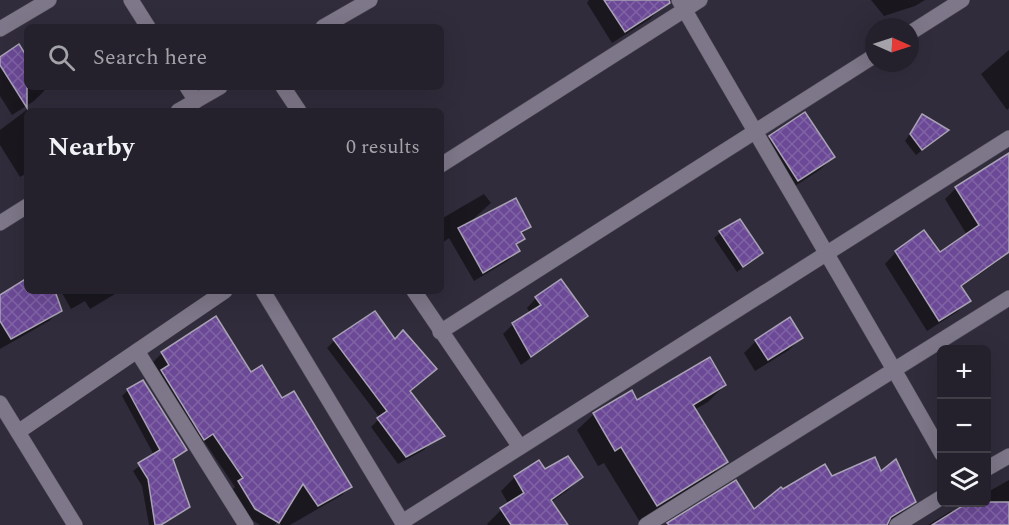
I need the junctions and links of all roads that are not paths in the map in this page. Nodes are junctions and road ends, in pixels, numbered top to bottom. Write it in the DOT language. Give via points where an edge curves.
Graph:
graph roads {
  1 [pos="49,0"];
  2 [pos="131,0"];
  3 [pos="369,0"];
  4 [pos="700,0"];
  5 [pos="962,0"];
  6 [pos="682,5"];
  7 [pos="146,24"];
  8 [pos="328,24"];
  9 [pos="919,27"];
  10 [pos="0,29"];
  11 [pos="865,62"];
  12 [pos="189,90"];
  13 [pos="215,90"];
  14 [pos="285,90"];
  15 [pos="196,101"];
  16 [pos="183,108"];
  17 [pos="297,108"];
  18 [pos="754,132"];
  19 [pos="1009,138"];
  20 [pos="444,163"];
  21 [pos="24,208"];
  22 [pos="0,223"];
  23 [pos="827,253"];
  24 [pos="221,294"];
  25 [pos="265,294"];
  26 [pos="416,294"];
  27 [pos="1009,298"];
  28 [pos="440,332"];
  29 [pos="136,351"];
  30 [pos="895,370"];
  31 [pos="0,403"];
  32 [pos="18,432"];
  33 [pos="520,447"];
  34 [pos="941,453"];
  35 [pos="1009,456"];
  36 [pos="991,467"];
  37 [pos="937,500"];
  38 [pos="403,523"];
  39 [pos="75,525"];
  40 [pos="246,525"];
  41 [pos="646,525"];
  42 [pos="897,525"];
  1 -- 10 [label="street"];
  2 -- 7 [label="street"];
  3 -- 8 [label="street"];
  4 -- 6 [label="street"];
  5 -- 9 [label="street"];
  6 -- 18 [label="street"];
  6 -- 20 [label="street"];
  11 -- 18 [label="street"];
  12 -- 15 [label="street"];
  13 -- 15 [label="street"];
  14 -- 17 [label="street"];
  15 -- 16 [label="street"];
  18 -- 23 [label="street"];
  18 -- 28 [label="street"];
  19 -- 23 [label="street"];
  21 -- 22 [label="street"];
  23 -- 30 [label="street"];
  23 -- 33 [label="street"];
  24 -- 29 [label="street"];
  25 -- 38 [label="street"];
  26 -- 28 [label="street"];
  27 -- 30 [label="street"];
  28 -- 33 [label="street"];
  29 -- 32 [label="street"];
  29 -- 40 [label="street"];
  30 -- 34 [label="street"];
  30 -- 41 [label="street"];
  31 -- 32 [label="street"];
  32 -- 39 [label="street"];
  33 -- 38 [label="street"];
  35 -- 36 [label="street"];
  37 -- 42 [label="street"];
}
